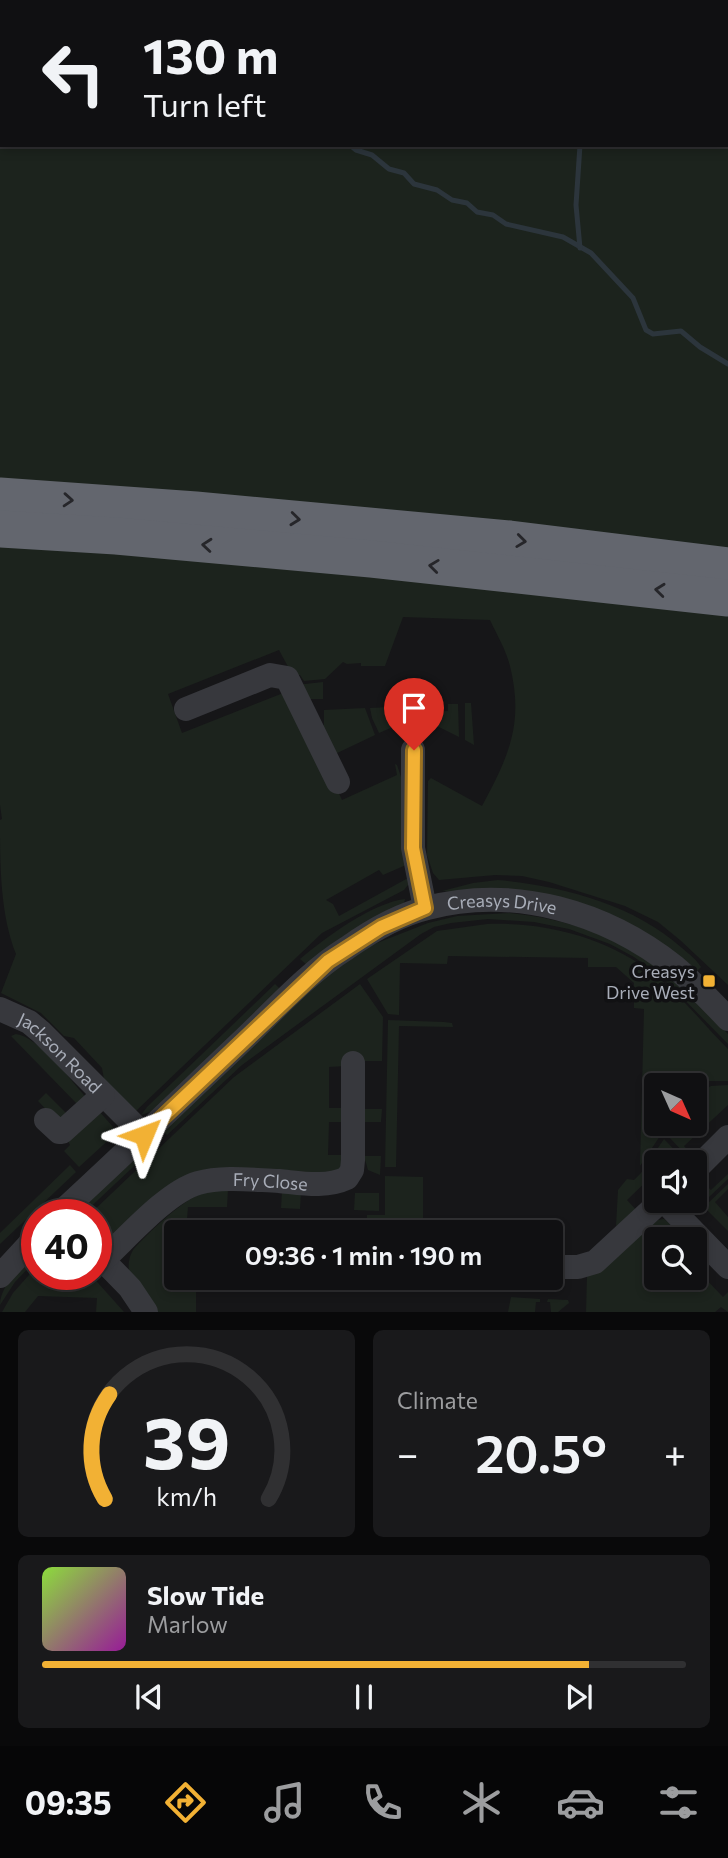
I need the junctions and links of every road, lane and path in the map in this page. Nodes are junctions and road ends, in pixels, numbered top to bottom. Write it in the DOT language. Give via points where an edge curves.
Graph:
graph roads {
  1 [pos="0,496"];
  2 [pos="0,529"];
  3 [pos="728,566"];
  4 [pos="728,598"];
  5 [pos="186,709"];
  6 [pos="414,750"];
  7 [pos="338,782"];
  8 [pos="425,908"];
  9 [pos="2,1016"];
  10 [pos="728,1019"];
  11 [pos="353,1063"];
  12 [pos="103,1095"];
  13 [pos="46,1120"];
  14 [pos="144,1135"];
  15 [pos="728,1137"];
  16 [pos="707,1158"];
  17 [pos="76,1199"];
  18 [pos="649,1213"];
  19 [pos="676,1213"];
  20 [pos="112,1246"];
  21 [pos="21,1253"];
  22 [pos="563,1267"];
  23 [pos="728,1267"];
  24 [pos="112,1269"];
  25 [pos="0,1276"];
  26 [pos="146,1312"];
  1 -- 3 [label="highway, one-way" via="510,539"];
  4 -- 2 [label="highway, one-way" via="358,558"];
  5 -- 7 [label="street" via="270,675 287,678"];
  6 -- 8 [label="street" via="413,848"];
  8 -- 10 [label="street, Creasys Drive" via="473,899 509,900 591,919 624,933 665,960"];
  8 -- 14 [label="street, Creasys Drive" via="381,927 328,961"];
  9 -- 12 [label="street, Jackson Road" via="29,1022"];
  11 -- 20 [label="street, Fry Close" via="353,1160 347,1178 330,1184 198,1183 169,1199"];
  12 -- 13 [label="street" via="72,1109 62,1132"];
  12 -- 14 [label="street, Jackson Road"];
  14 -- 17 [label="street, Creasys Drive"];
  15 -- 16 [label="street"];
  18 -- 22 [label="street" via="596,1262"];
  19 -- 23 [label="street"];
  21 -- 25 [label="street"];
  24 -- 26 [label="street"];
}
